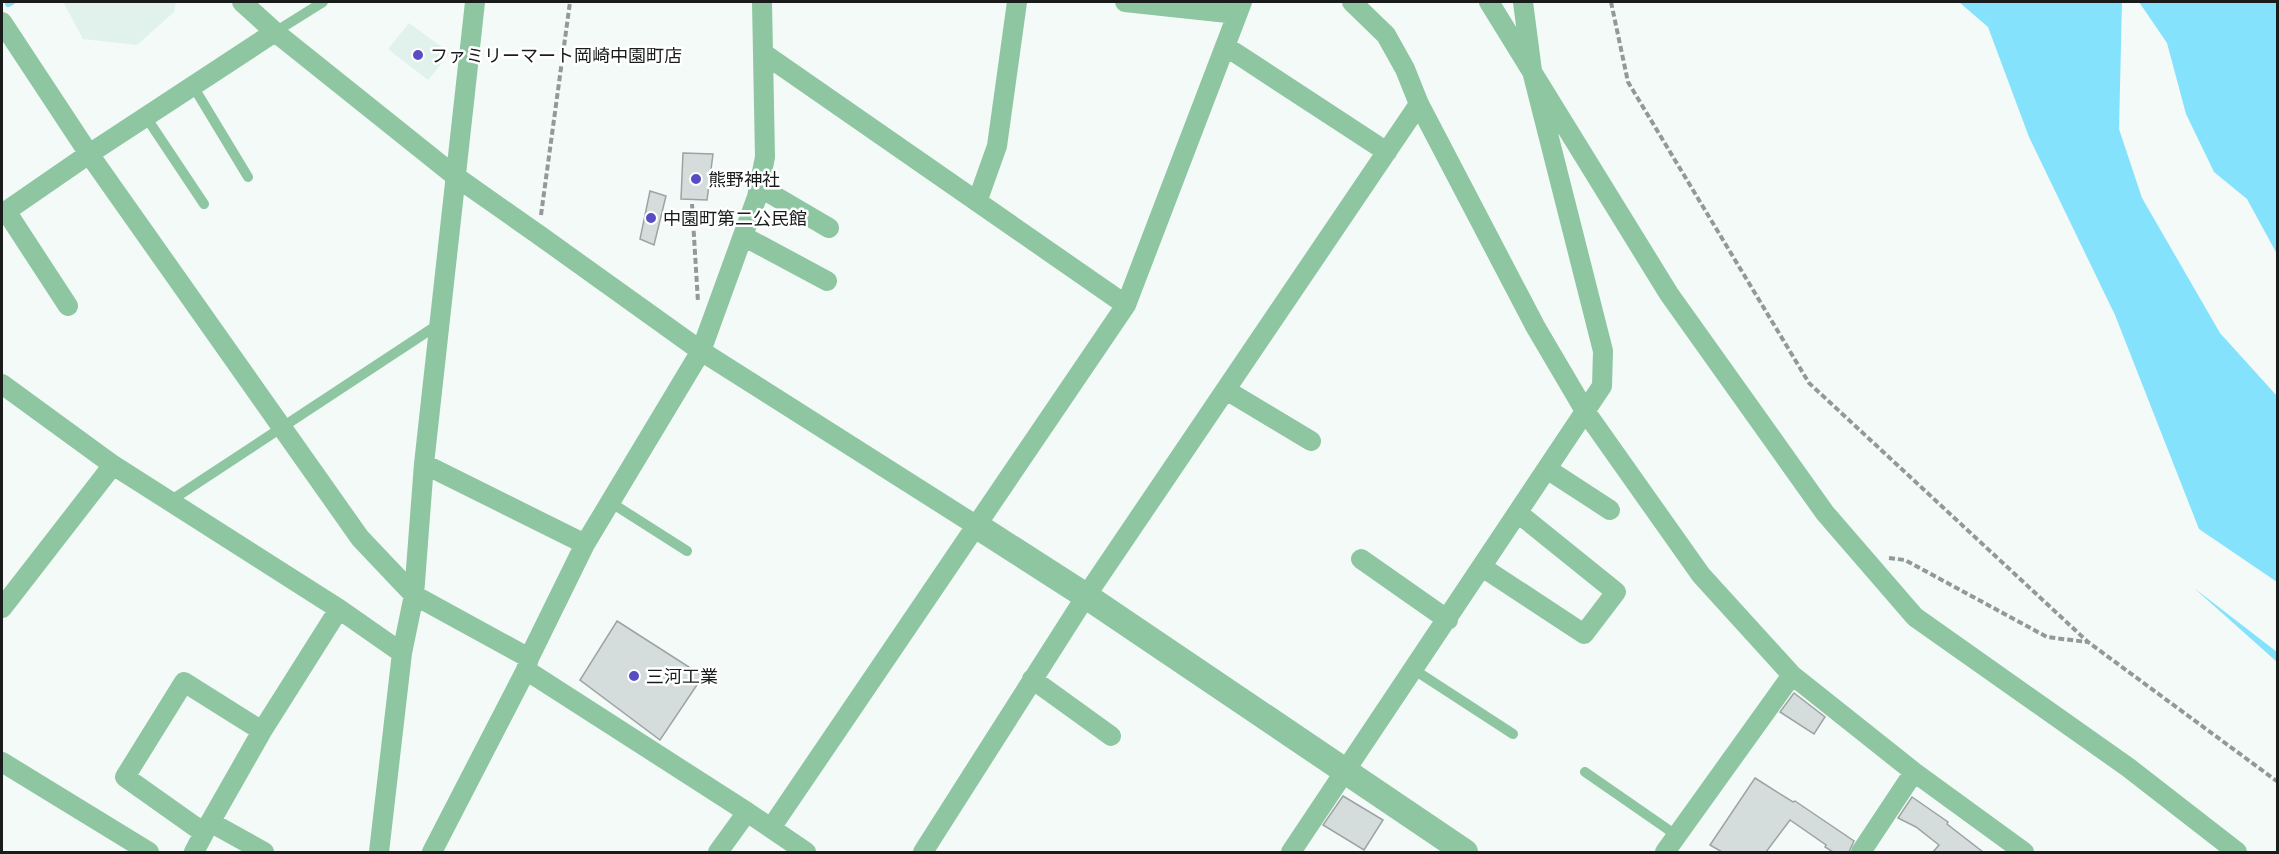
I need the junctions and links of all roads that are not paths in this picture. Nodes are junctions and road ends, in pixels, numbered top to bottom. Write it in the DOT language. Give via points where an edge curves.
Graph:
graph roads {
  1 [pos="242,2"];
  2 [pos="323,2"];
  3 [pos="475,2"];
  4 [pos="762,2"];
  5 [pos="1017,2"];
  6 [pos="1125,2"];
  7 [pos="1352,2"];
  8 [pos="1489,2"];
  9 [pos="1523,2"];
  10 [pos="1240,8"];
  11 [pos="2,22"];
  12 [pos="275,32"];
  13 [pos="1225,46"];
  14 [pos="763,53"];
  15 [pos="1532,71"];
  16 [pos="193,86"];
  17 [pos="1419,104"];
  18 [pos="146,117"];
  19 [pos="1387,152"];
  20 [pos="89,154"];
  21 [pos="455,176"];
  22 [pos="248,177"];
  23 [pos="759,187"];
  24 [pos="977,202"];
  25 [pos="204,204"];
  26 [pos="4,213"];
  27 [pos="829,228"];
  28 [pos="743,236"];
  29 [pos="827,281"];
  30 [pos="1126,305"];
  31 [pos="68,306"];
  32 [pos="439,324"];
  33 [pos="701,351"];
  34 [pos="2,384"];
  35 [pos="1226,390"];
  36 [pos="1585,411"];
  37 [pos="282,427"];
  38 [pos="1311,441"];
  39 [pos="424,464"];
  40 [pos="113,465"];
  41 [pos="1547,469"];
  42 [pos="170,501"];
  43 [pos="610,502"];
  44 [pos="1610,510"];
  45 [pos="1518,513"];
  46 [pos="977,525"];
  47 [pos="585,544"];
  48 [pos="687,551"];
  49 [pos="1361,559"];
  50 [pos="1482,567"];
  51 [pos="414,595"];
  52 [pos="1086,596"];
  53 [pos="2,608"];
  54 [pos="339,609"];
  55 [pos="1448,620"];
  56 [pos="402,653"];
  57 [pos="528,664"];
  58 [pos="1413,669"];
  59 [pos="1792,675"];
  60 [pos="1032,679"];
  61 [pos="262,730"];
  62 [pos="1513,734"];
  63 [pos="1111,736"];
  64 [pos="2,762"];
  65 [pos="1585,772"];
  66 [pos="1914,772"];
  67 [pos="1345,773"];
  68 [pos="747,812"];
  69 [pos="207,827"];
  70 [pos="771,828"];
  71 [pos="1676,835"];
  72 [pos="149,852"];
  73 [pos="194,852"];
  74 [pos="264,852"];
  75 [pos="379,852"];
  76 [pos="432,852"];
  77 [pos="718,852"];
  78 [pos="806,852"];
  79 [pos="923,852"];
  80 [pos="1291,852"];
  81 [pos="1465,852"];
  82 [pos="1665,852"];
  83 [pos="1861,852"];
  84 [pos="2024,852"];
  85 [pos="2237,852"];
  1 -- 12 [label="street"];
  2 -- 12 [label="lane"];
  3 -- 21 [label="street"];
  4 -- 14 [label="street"];
  5 -- 24 [label="street" via="998,146"];
  6 -- 10 [label="street"];
  7 -- 17 [label="street" via="1386,35"];
  8 -- 15 [label="street"];
  9 -- 15 [label="street"];
  10 -- 13 [label="street"];
  11 -- 20 [label="street"];
  12 -- 16 [label="street"];
  12 -- 21 [label="street"];
  13 -- 19 [label="street"];
  13 -- 30 [label="street"];
  14 -- 23 [label="street" via="765,157"];
  14 -- 24 [label="street"];
  15 -- 36 [label="street" via="1603,351 1602,386"];
  15 -- 85 [label="street" via="1669,294 1825,513 1915,617 2129,768"];
  16 -- 18 [label="street"];
  16 -- 22 [label="lane"];
  17 -- 19 [label="street"];
  17 -- 36 [label="street" via="1535,326"];
  18 -- 20 [label="street"];
  18 -- 25 [label="lane"];
  19 -- 35 [label="street"];
  20 -- 26 [label="street"];
  20 -- 37 [label="street"];
  21 -- 32 [label="street"];
  21 -- 33 [label="street"];
  23 -- 27 [label="street"];
  23 -- 28 [label="street"];
  24 -- 30 [label="street"];
  26 -- 31 [label="street"];
  28 -- 29 [label="street"];
  28 -- 33 [label="street"];
  30 -- 46 [label="street"];
  32 -- 37 [label="lane"];
  32 -- 39 [label="street"];
  33 -- 43 [label="street"];
  33 -- 46 [label="street"];
  34 -- 40 [label="street"];
  35 -- 38 [label="street"];
  35 -- 52 [label="street"];
  36 -- 41 [label="street"];
  36 -- 59 [label="street" via="1701,575"];
  37 -- 42 [label="lane"];
  37 -- 51 [label="street" via="360,538"];
  39 -- 47 [label="street"];
  39 -- 51 [label="street"];
  40 -- 42 [label="street"];
  40 -- 53 [label="street"];
  41 -- 44 [label="street"];
  41 -- 45 [label="street"];
  42 -- 54 [label="street"];
  43 -- 47 [label="street"];
  43 -- 48 [label="lane"];
  45 -- 50 [label="street"];
  45 -- 50 [label="street" via="1616,592 1584,634"];
  46 -- 52 [label="street"];
  46 -- 70 [label="street"];
  47 -- 57 [label="street"];
  49 -- 55 [label="street"];
  50 -- 55 [label="street"];
  51 -- 56 [label="street"];
  51 -- 57 [label="street"];
  52 -- 60 [label="street"];
  52 -- 67 [label="street"];
  54 -- 56 [label="street"];
  54 -- 61 [label="street"];
  55 -- 58 [label="street"];
  56 -- 75 [label="street"];
  57 -- 68 [label="street"];
  57 -- 76 [label="street"];
  58 -- 62 [label="lane"];
  58 -- 67 [label="street"];
  59 -- 66 [label="street"];
  59 -- 71 [label="street"];
  60 -- 63 [label="street"];
  60 -- 79 [label="street"];
  61 -- 69 [label="street"];
  61 -- 69 [label="street" via="184,682 125,777"];
  64 -- 72 [label="street"];
  65 -- 71 [label="lane"];
  66 -- 83 [label="street"];
  66 -- 84 [label="street"];
  67 -- 80 [label="street"];
  67 -- 81 [label="street"];
  68 -- 70 [label="street"];
  68 -- 77 [label="street"];
  69 -- 73 [label="street"];
  69 -- 74 [label="street"];
  70 -- 78 [label="street"];
  71 -- 82 [label="street"];
}
